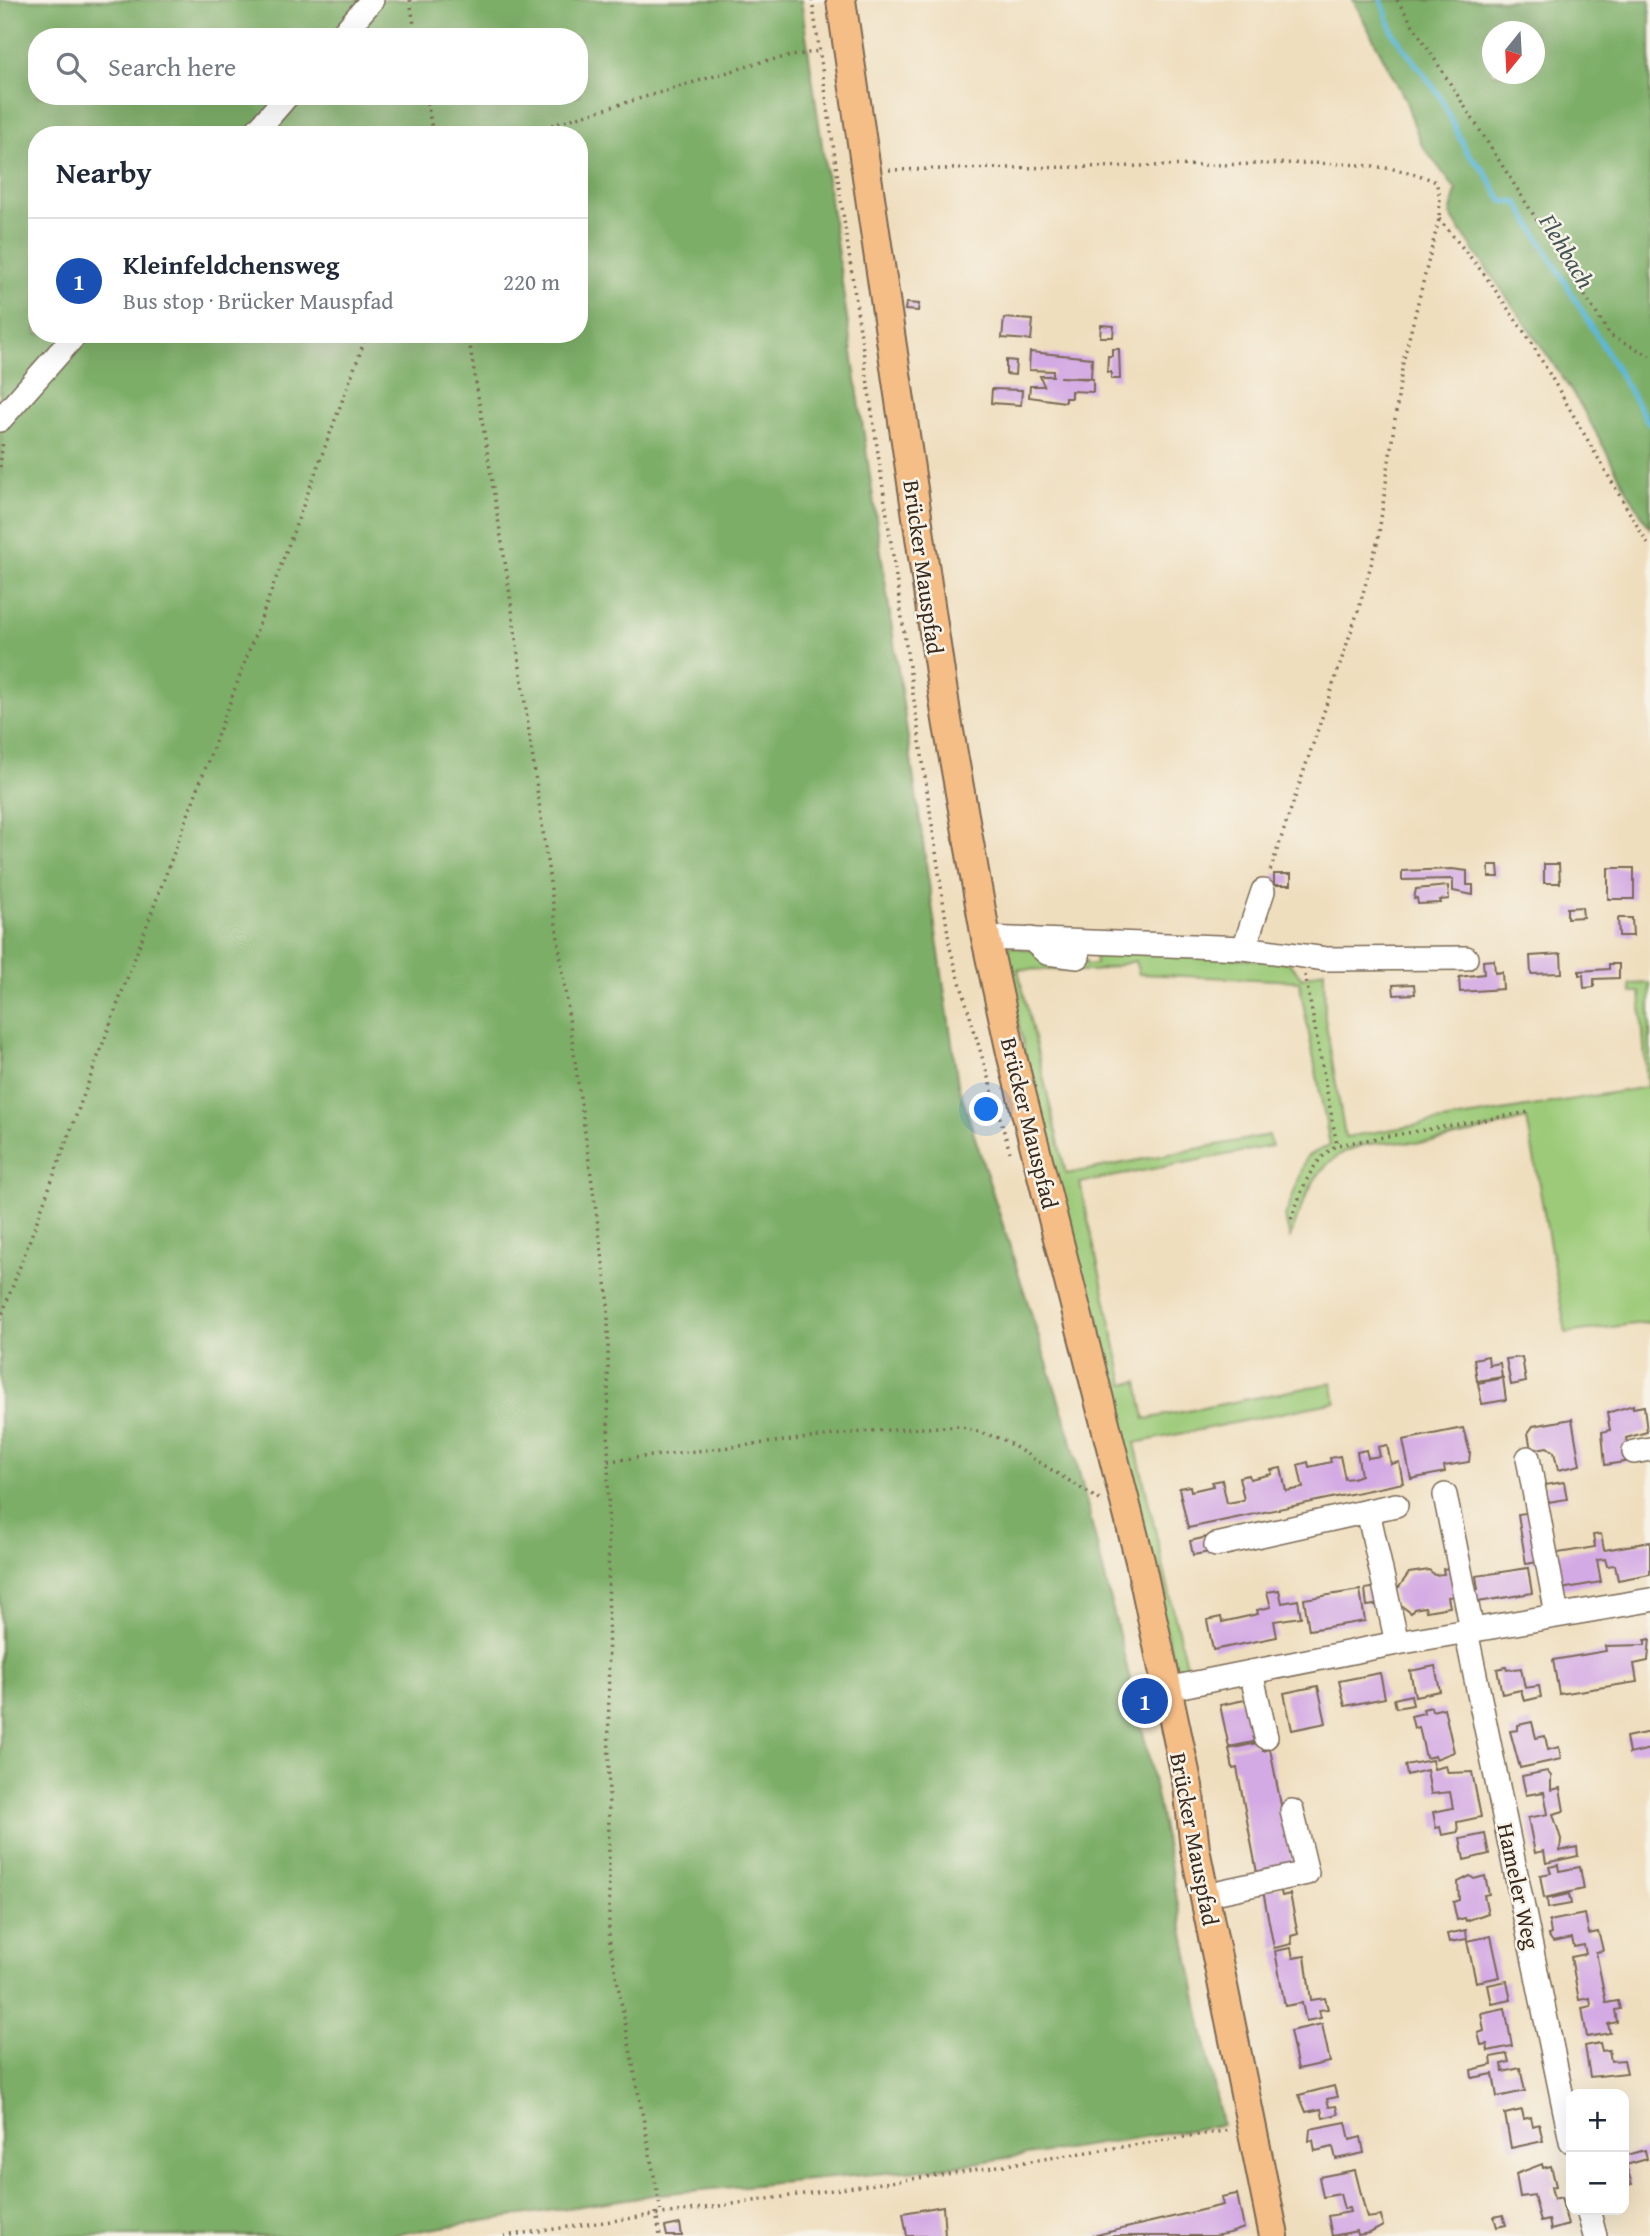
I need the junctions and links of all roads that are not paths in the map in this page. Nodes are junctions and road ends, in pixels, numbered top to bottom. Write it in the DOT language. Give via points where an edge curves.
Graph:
graph roads {
  1 [pos="372,0"];
  2 [pos="841,0"];
  3 [pos="348,28"];
  4 [pos="279,105"];
  5 [pos="261,126"];
  6 [pos="68,343"];
  7 [pos="0,420"];
  8 [pos="1263,891"];
  9 [pos="986,938"];
  10 [pos="1030,939"];
  11 [pos="1244,948"];
  12 [pos="1078,957"];
  13 [pos="1466,958"];
  14 [pos="1528,1458"];
  15 [pos="1445,1495"];
  16 [pos="1396,1505"];
  17 [pos="1368,1511"];
  18 [pos="1216,1545"];
  19 [pos="1650,1600"];
  20 [pos="1557,1615"];
  21 [pos="1469,1631"];
  22 [pos="1397,1643"];
  23 [pos="1251,1672"];
  24 [pos="1166,1689"];
  25 [pos="1266,1737"];
  26 [pos="1292,1811"];
  27 [pos="1205,1895"];
  28 [pos="1566,2116"];
  29 [pos="1589,2215"];
  30 [pos="1274,2236"];
  31 [pos="1595,2236"];
  1 -- 3 [label="street"];
  2 -- 9 [label="main road, Brücker Mauspfad" via="947,720"];
  4 -- 5 [label="street"];
  6 -- 7 [label="street"];
  8 -- 11 [label="street"];
  9 -- 10 [label="street"];
  9 -- 24 [label="main road, Brücker Mauspfad" via="1128,1509"];
  10 -- 11 [label="street"];
  10 -- 12 [label="street" via="1047,953"];
  11 -- 13 [label="street" via="1283,956 1409,961"];
  14 -- 20 [label="street"];
  15 -- 21 [label="street, Hameler Weg"];
  16 -- 17 [label="street"];
  17 -- 18 [label="street"];
  17 -- 22 [label="street"];
  19 -- 20 [label="street"];
  20 -- 21 [label="street"];
  21 -- 22 [label="street"];
  21 -- 28 [label="street, Hameler Weg"];
  22 -- 23 [label="street"];
  23 -- 24 [label="street"];
  23 -- 25 [label="street"];
  24 -- 27 [label="main road, Brücker Mauspfad" via="1188,1786"];
  26 -- 27 [label="street" via="1307,1873"];
  27 -- 30 [label="main road, Brücker Mauspfad"];
  29 -- 31 [label="street"];
}
